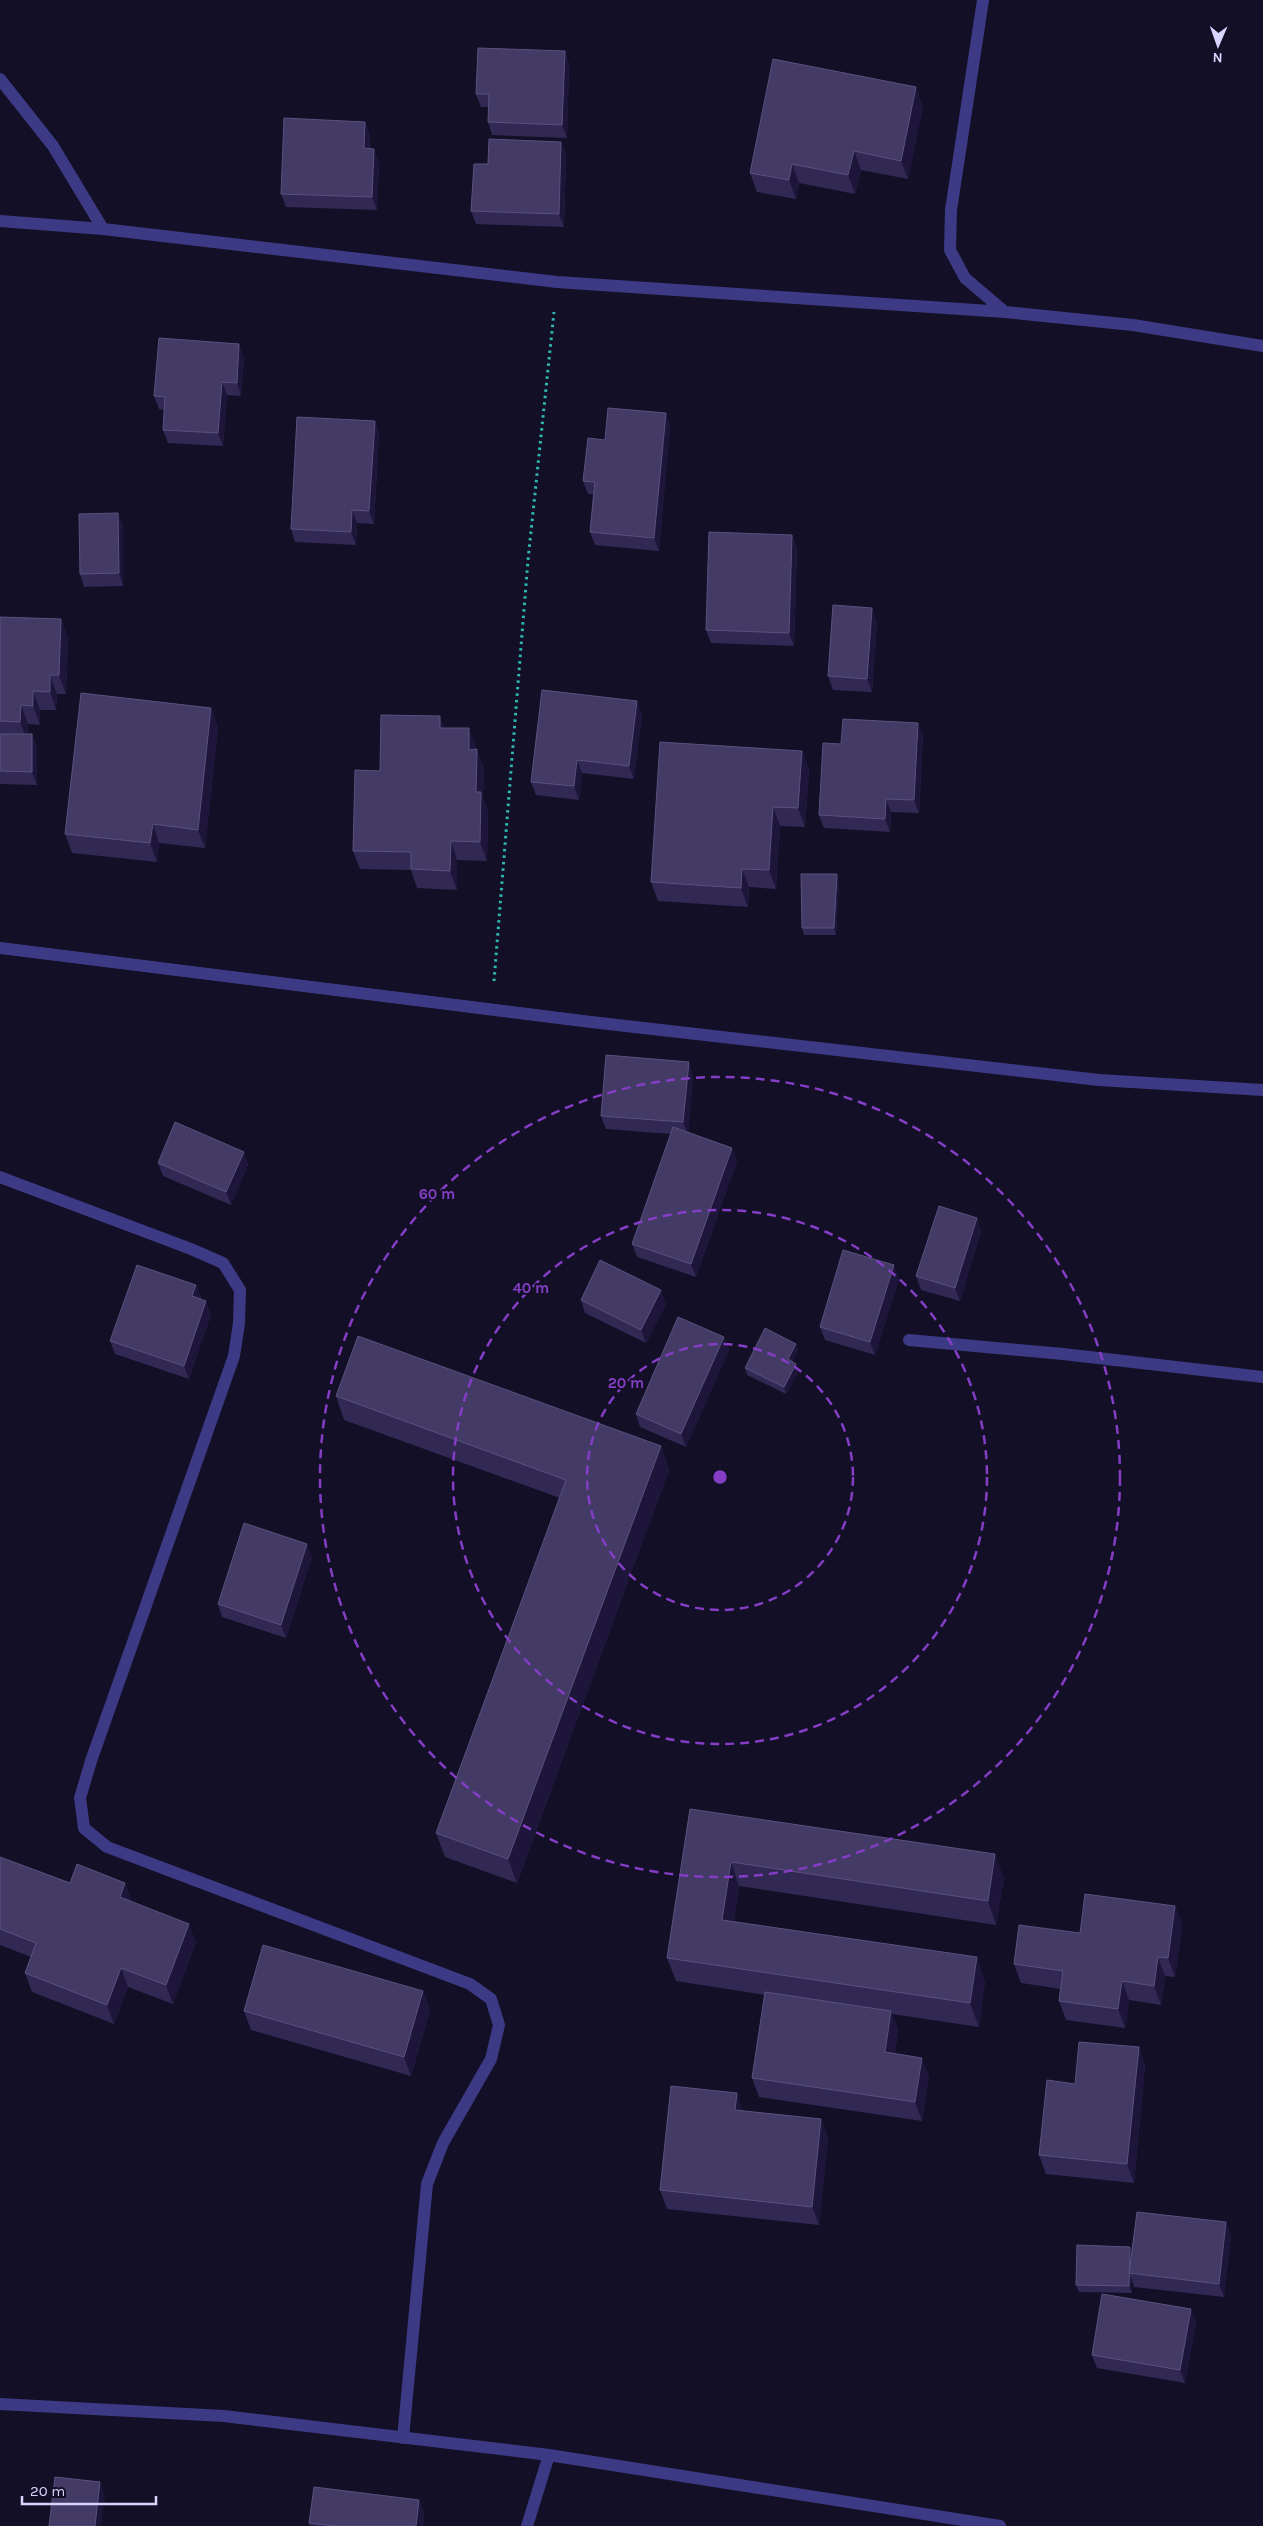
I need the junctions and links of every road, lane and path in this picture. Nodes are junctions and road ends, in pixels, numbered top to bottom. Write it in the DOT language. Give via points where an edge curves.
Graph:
graph roads {
  1 [pos="983,0"];
  2 [pos="0,79"];
  3 [pos="0,221"];
  4 [pos="103,230"];
  5 [pos="557,282"];
  6 [pos="1005,312"];
  7 [pos="1263,346"];
  8 [pos="0,948"];
  9 [pos="492,1009"];
  10 [pos="1263,1090"];
  11 [pos="0,1177"];
  12 [pos="909,1340"];
  13 [pos="1263,1377"];
  14 [pos="0,2404"];
  15 [pos="403,2438"];
  16 [pos="548,2455"];
  17 [pos="527,2526"];
  18 [pos="1000,2526"];
  1 -- 6 [label="street" via="951,210 950,250 965,278"];
  2 -- 4 [label="street" via="52,146"];
  3 -- 4 [label="street"];
  4 -- 5 [label="street"];
  5 -- 6 [label="street"];
  5 -- 9 [label="path" via="527,570"];
  6 -- 7 [label="street" via="1133,325"];
  8 -- 9 [label="street"];
  9 -- 10 [label="street" via="1090,1079"];
  11 -- 15 [label="street" via="223,1263 240,1290 234,1356 90,1761 80,1798 84,1828 107,1847 470,1984 492,1998 499,2025 491,2059 443,2143 427,2184"];
  12 -- 13 [label="street"];
  14 -- 15 [label="street" via="224,2416"];
  15 -- 16 [label="street"];
  16 -- 17 [label="street"];
  16 -- 18 [label="street"];
}
